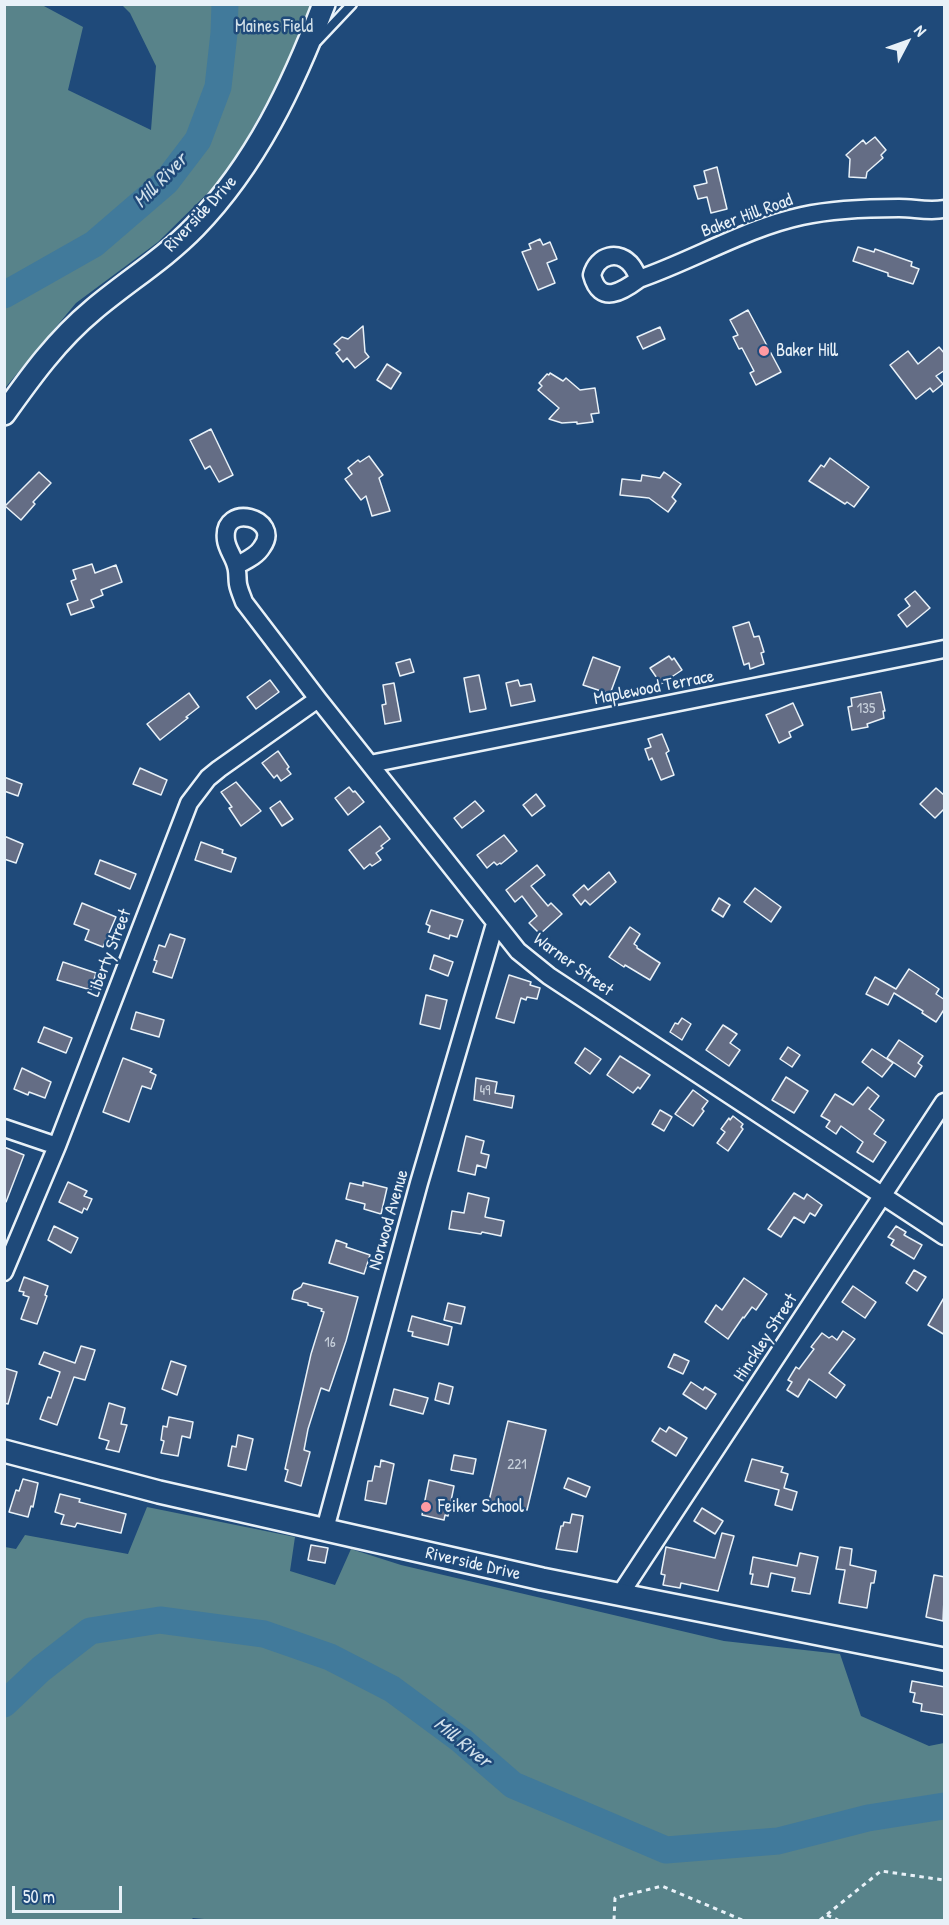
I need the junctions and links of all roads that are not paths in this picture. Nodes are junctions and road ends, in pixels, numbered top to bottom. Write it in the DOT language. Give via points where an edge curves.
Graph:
graph roads {
  1 [pos="324,4"];
  2 [pos="352,4"];
  3 [pos="306,52"];
  4 [pos="945,209"];
  5 [pos="639,279"];
  6 [pos="4,414"];
  7 [pos="236,566"];
  8 [pos="945,649"];
  9 [pos="318,699"];
  10 [pos="370,764"];
  11 [pos="495,924"];
  12 [pos="945,1102"];
  13 [pos="4,1128"];
  14 [pos="57,1146"];
  15 [pos="883,1196"];
  16 [pos="945,1236"];
  17 [pos="4,1272"];
  18 [pos="4,1451"];
  19 [pos="325,1529"];
  20 [pos="619,1596"];
  21 [pos="945,1659"];
  1 -- 3 [label="street, Riverside Drive"];
  2 -- 3 [label="lane"];
  3 -- 6 [label="street, Riverside Drive" via="275,118 217,202 176,245 75,326 45,357"];
  4 -- 5 [label="street, Baker Hill Road" via="861,208 803,216 768,226"];
  7 -- 9 [label="street, Warner Street" via="244,602"];
  8 -- 10 [label="street, Maplewood Terrace"];
  9 -- 10 [label="street, Warner Street"];
  9 -- 14 [label="street, Liberty Street" via="219,768 189,803"];
  10 -- 11 [label="street, Warner Street"];
  11 -- 15 [label="street, Warner Street" via="539,969"];
  11 -- 19 [label="street, Norwood Avenue" via="419,1183"];
  12 -- 15 [label="street, Hinckley Street"];
  13 -- 14 [label="street"];
  14 -- 17 [label="street, Liberty Street"];
  15 -- 16 [label="street, Warner Street"];
  15 -- 20 [label="street, Hinckley Street"];
  18 -- 19 [label="street, Riverside Drive"];
  19 -- 20 [label="street, Riverside Drive"];
  20 -- 21 [label="street, Riverside Drive"];
}
